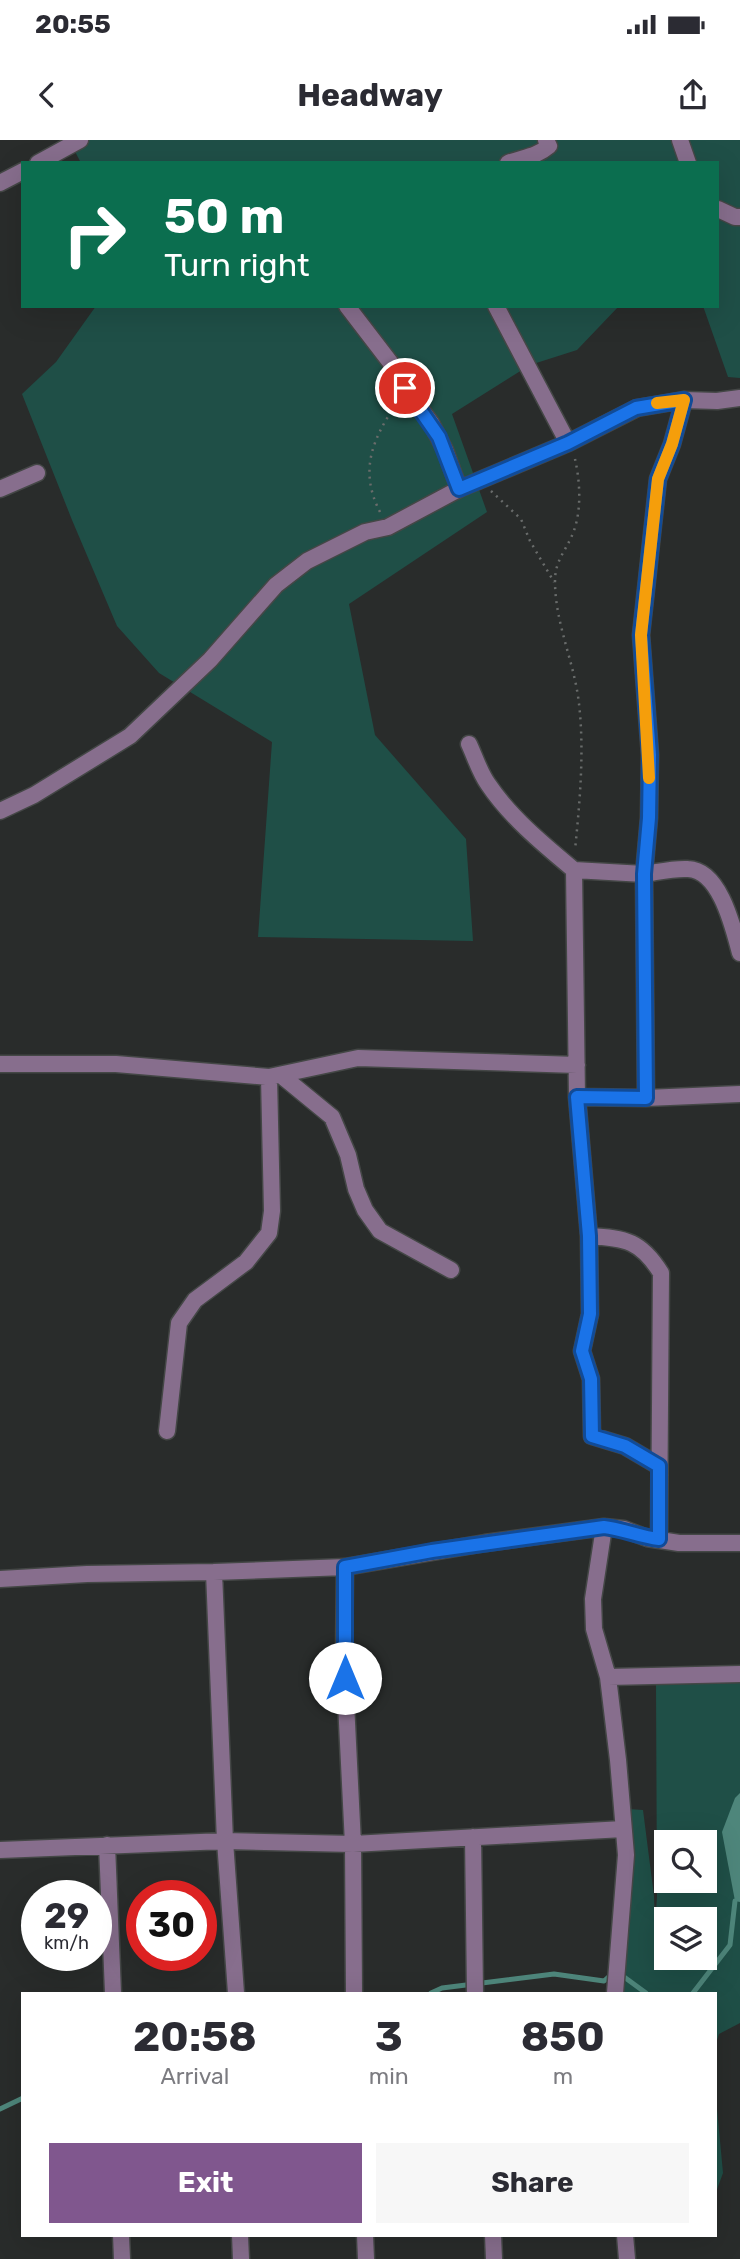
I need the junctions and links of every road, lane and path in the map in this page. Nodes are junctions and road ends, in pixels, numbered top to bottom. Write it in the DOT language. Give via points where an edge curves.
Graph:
graph roads {
  1 [pos="546,140"];
  2 [pos="680,140"];
  3 [pos="75,141"];
  4 [pos="41,161"];
  5 [pos="513,161"];
  6 [pos="687,161"];
  7 [pos="21,172"];
  8 [pos="0,183"];
  9 [pos="719,209"];
  10 [pos="740,217"];
  11 [pos="350,308"];
  12 [pos="497,308"];
  13 [pos="405,388"];
  14 [pos="740,398"];
  15 [pos="684,400"];
  16 [pos="568,443"];
  17 [pos="37,472"];
  18 [pos="478,481"];
  19 [pos="0,489"];
  20 [pos="459,489"];
  21 [pos="388,527"];
  22 [pos="555,584"];
  23 [pos="469,744"];
  24 [pos="0,811"];
  25 [pos="573,870"];
  26 [pos="644,874"];
  27 [pos="740,953"];
  28 [pos="0,1064"];
  29 [pos="577,1065"];
  30 [pos="275,1077"];
  31 [pos="740,1094"];
  32 [pos="577,1097"];
  33 [pos="646,1098"];
  34 [pos="589,1236"];
  35 [pos="451,1270"];
  36 [pos="167,1431"];
  37 [pos="659,1466"];
  38 [pos="604,1527"];
  39 [pos="659,1539"];
  40 [pos="740,1543"];
  41 [pos="345,1567"];
  42 [pos="214,1572"];
  43 [pos="0,1579"];
  44 [pos="740,1674"];
  45 [pos="608,1677"];
  46 [pos="623,1829"];
  47 [pos="473,1837"];
  48 [pos="225,1841"];
  49 [pos="353,1844"];
  50 [pos="107,1845"];
  51 [pos="0,1850"];
  52 [pos="113,1992"];
  53 [pos="236,1992"];
  54 [pos="354,1992"];
  55 [pos="475,1992"];
  56 [pos="615,1992"];
  57 [pos="121,2237"];
  58 [pos="240,2237"];
  59 [pos="365,2237"];
  60 [pos="493,2237"];
  61 [pos="625,2237"];
  62 [pos="122,2259"];
  63 [pos="241,2259"];
  64 [pos="366,2259"];
  65 [pos="494,2259"];
  66 [pos="627,2259"];
  1 -- 5 [label="street" via="549,146 536,156"];
  2 -- 6 [label="street"];
  3 -- 4 [label="street"];
  7 -- 8 [label="street"];
  9 -- 10 [label="street"];
  11 -- 13 [label="street"];
  12 -- 16 [label="street"];
  13 -- 20 [label="street" via="439,437"];
  13 -- 21 [label="path" via="375,439 369,470 374,499"];
  14 -- 15 [label="street"];
  15 -- 16 [label="street" via="636,408"];
  15 -- 26 [label="street" via="658,479 641,635 650,755"];
  16 -- 18 [label="street"];
  16 -- 22 [label="path" via="577,466 578,510 573,533 555,568"];
  17 -- 19 [label="street"];
  18 -- 20 [label="street"];
  18 -- 22 [label="path" via="521,519"];
  20 -- 21 [label="street"];
  21 -- 24 [label="street" via="365,532 307,561 276,585 210,660 130,736"];
  22 -- 25 [label="path" via="556,607 578,696 581,738"];
  23 -- 25 [label="street" via="498,797"];
  25 -- 26 [label="street"];
  25 -- 29 [label="street"];
  26 -- 27 [label="street" via="688,868 701,871 719,895"];
  26 -- 33 [label="street"];
  28 -- 30 [label="street" via="116,1064"];
  29 -- 30 [label="street" via="358,1058"];
  29 -- 32 [label="street"];
  30 -- 35 [label="street" via="332,1117 356,1189 380,1231"];
  30 -- 36 [label="street" via="268,1233 246,1262 195,1300 179,1324"];
  31 -- 33 [label="street"];
  32 -- 33 [label="street"];
  32 -- 34 [label="street"];
  34 -- 37 [label="street" via="590,1314 582,1351 591,1379 592,1436 625,1446"];
  34 -- 37 [label="street" via="632,1243 646,1252 661,1273"];
  37 -- 39 [label="street"];
  38 -- 39 [label="street"];
  38 -- 41 [label="street"];
  38 -- 45 [label="street" via="593,1600 594,1629"];
  39 -- 40 [label="street"];
  41 -- 42 [label="street"];
  41 -- 49 [label="street" via="344,1662"];
  42 -- 43 [label="street"];
  42 -- 48 [label="street"];
  44 -- 45 [label="street"];
  45 -- 46 [label="street"];
  46 -- 47 [label="street"];
  46 -- 56 [label="street" via="626,1855"];
  47 -- 49 [label="street"];
  47 -- 55 [label="street"];
  48 -- 49 [label="street"];
  48 -- 50 [label="street"];
  48 -- 53 [label="street"];
  49 -- 54 [label="street"];
  50 -- 51 [label="street"];
  50 -- 52 [label="street"];
  57 -- 62 [label="street"];
  58 -- 63 [label="street"];
  59 -- 64 [label="street"];
  60 -- 65 [label="street"];
  61 -- 66 [label="street"];
}
